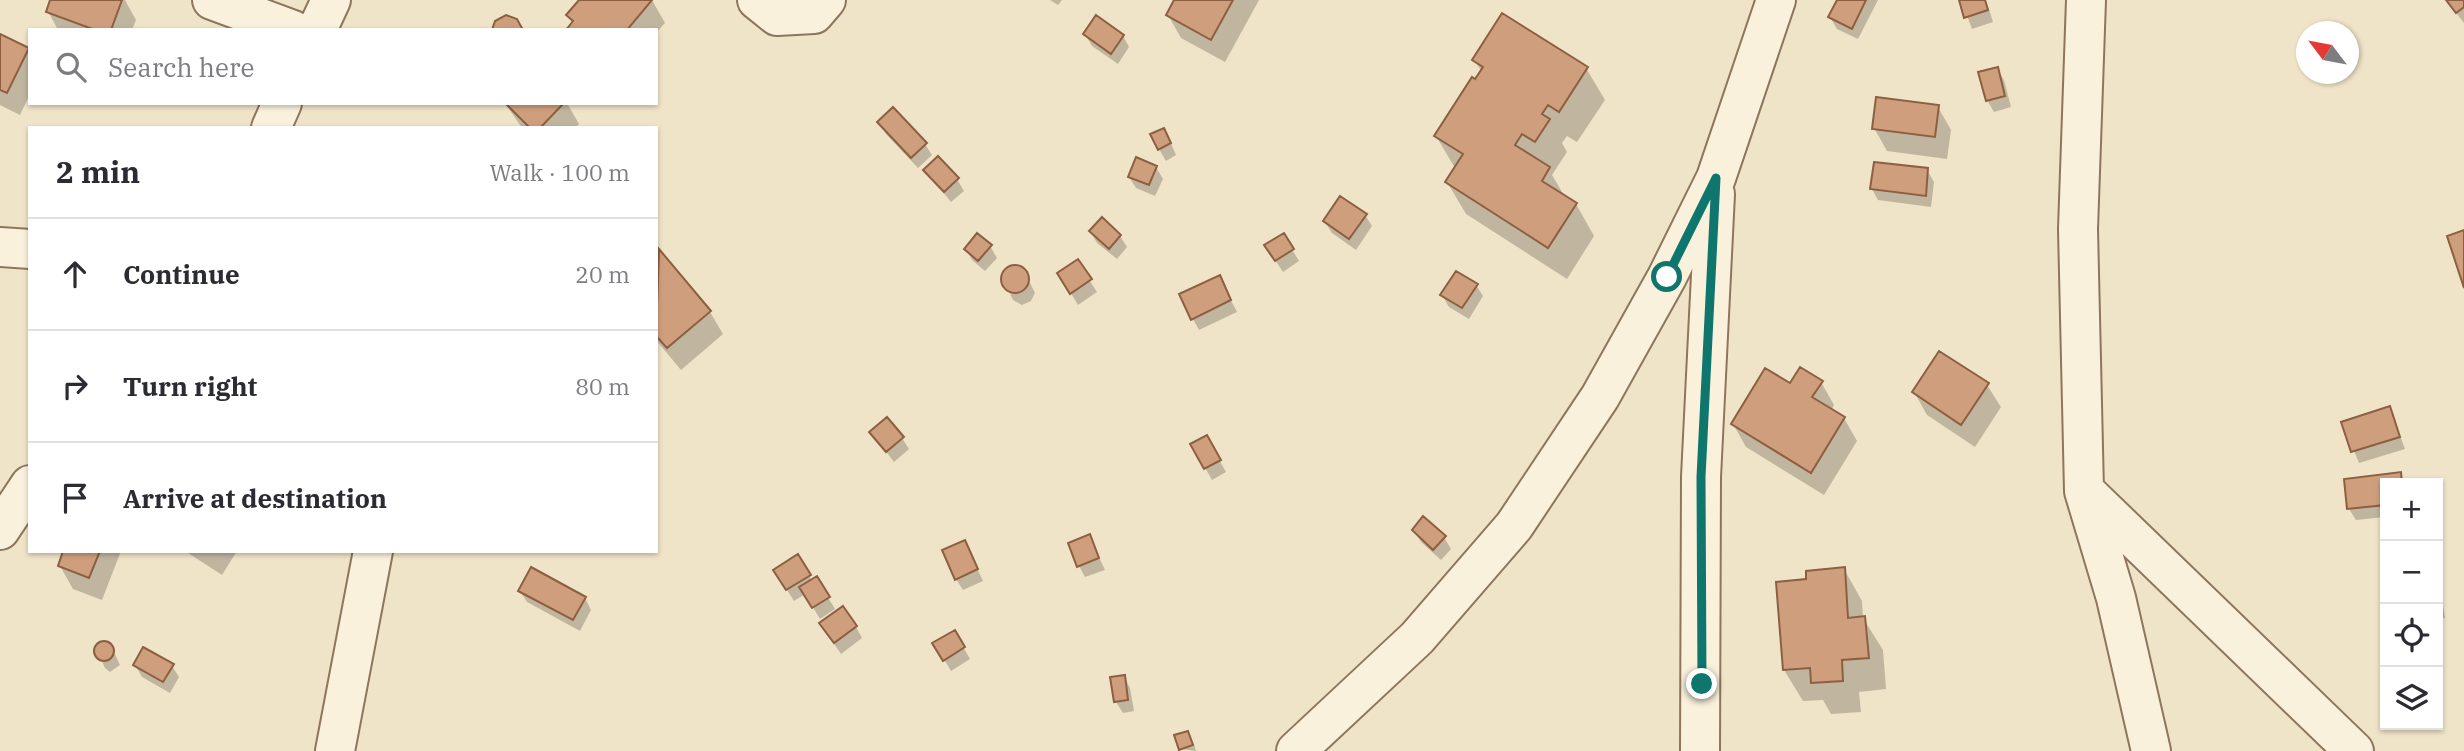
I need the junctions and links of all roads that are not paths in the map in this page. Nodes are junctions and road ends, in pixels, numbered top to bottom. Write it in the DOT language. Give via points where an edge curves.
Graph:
graph roads {
  1 [pos="212,0"];
  2 [pos="331,0"];
  3 [pos="757,0"];
  4 [pos="826,0"];
  5 [pos="1776,0"];
  6 [pos="2086,0"];
  7 [pos="288,28"];
  8 [pos="318,28"];
  9 [pos="281,105"];
  10 [pos="272,126"];
  11 [pos="1716,178"];
  12 [pos="0,247"];
  13 [pos="28,249"];
  14 [pos="28,488"];
  15 [pos="2084,491"];
  16 [pos="0,530"];
  17 [pos="373,553"];
  18 [pos="335,751"];
  19 [pos="1296,751"];
  20 [pos="1700,751"];
  21 [pos="2151,751"];
  22 [pos="2354,751"];
  1 -- 7 [label="street"];
  2 -- 8 [label="street"];
  3 -- 4 [label="street" via="777,16 814,14"];
  5 -- 11 [label="street"];
  6 -- 15 [label="street" via="2078,229"];
  9 -- 10 [label="street"];
  11 -- 19 [label="street" via="1600,397 1514,526 1417,638"];
  11 -- 20 [label="street" via="1701,477"];
  12 -- 13 [label="street"];
  14 -- 16 [label="street"];
  15 -- 21 [label="street" via="2116,597"];
  15 -- 22 [label="street"];
  17 -- 18 [label="street"];
}
